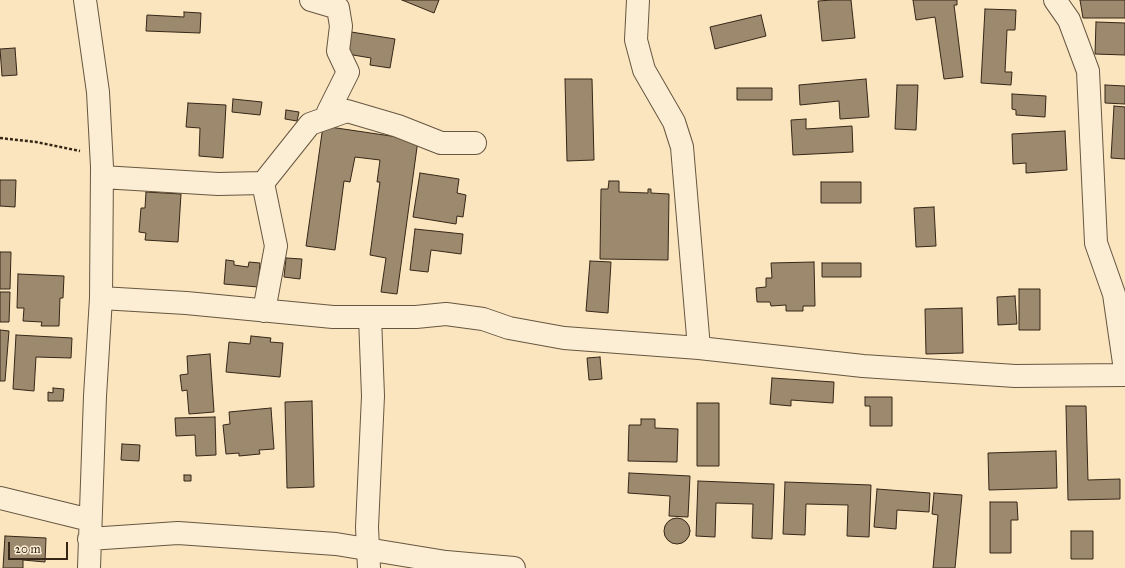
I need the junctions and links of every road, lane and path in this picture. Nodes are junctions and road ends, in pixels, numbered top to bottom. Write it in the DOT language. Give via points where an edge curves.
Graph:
graph roads {
  1 [pos="85,0"];
  2 [pos="311,0"];
  3 [pos="638,0"];
  4 [pos="1056,0"];
  5 [pos="327,118"];
  6 [pos="0,138"];
  7 [pos="475,143"];
  8 [pos="102,167"];
  9 [pos="263,184"];
  10 [pos="101,298"];
  11 [pos="264,311"];
  12 [pos="370,317"];
  13 [pos="699,348"];
  14 [pos="1125,370"];
  15 [pos="1125,375"];
  16 [pos="0,498"];
  17 [pos="89,530"];
  18 [pos="369,558"];
  19 [pos="89,568"];
  20 [pos="514,568"];
  1 -- 8 [label="street" via="98,84"];
  2 -- 5 [label="street" via="338,8 341,26 338,51 348,72"];
  3 -- 13 [label="street" via="636,40 644,70 674,122 682,147"];
  4 -- 14 [label="street" via="1069,20 1088,71 1096,243 1114,294"];
  5 -- 7 [label="street" via="347,111 398,126 442,143"];
  5 -- 9 [label="street" via="310,124"];
  6 -- 8 [label="path" via="36,142"];
  8 -- 9 [label="street" via="218,184"];
  8 -- 10 [label="street"];
  9 -- 11 [label="street" via="276,246"];
  10 -- 11 [label="street"];
  10 -- 17 [label="street"];
  11 -- 12 [label="street" via="333,317"];
  12 -- 13 [label="street" via="446,314 483,319 533,334"];
  12 -- 18 [label="street" via="373,396 367,527"];
  13 -- 15 [label="street" via="863,366 1015,376"];
  16 -- 17 [label="street"];
  17 -- 18 [label="street" via="178,532 336,544"];
  17 -- 19 [label="street"];
  18 -- 20 [label="street"];
}
